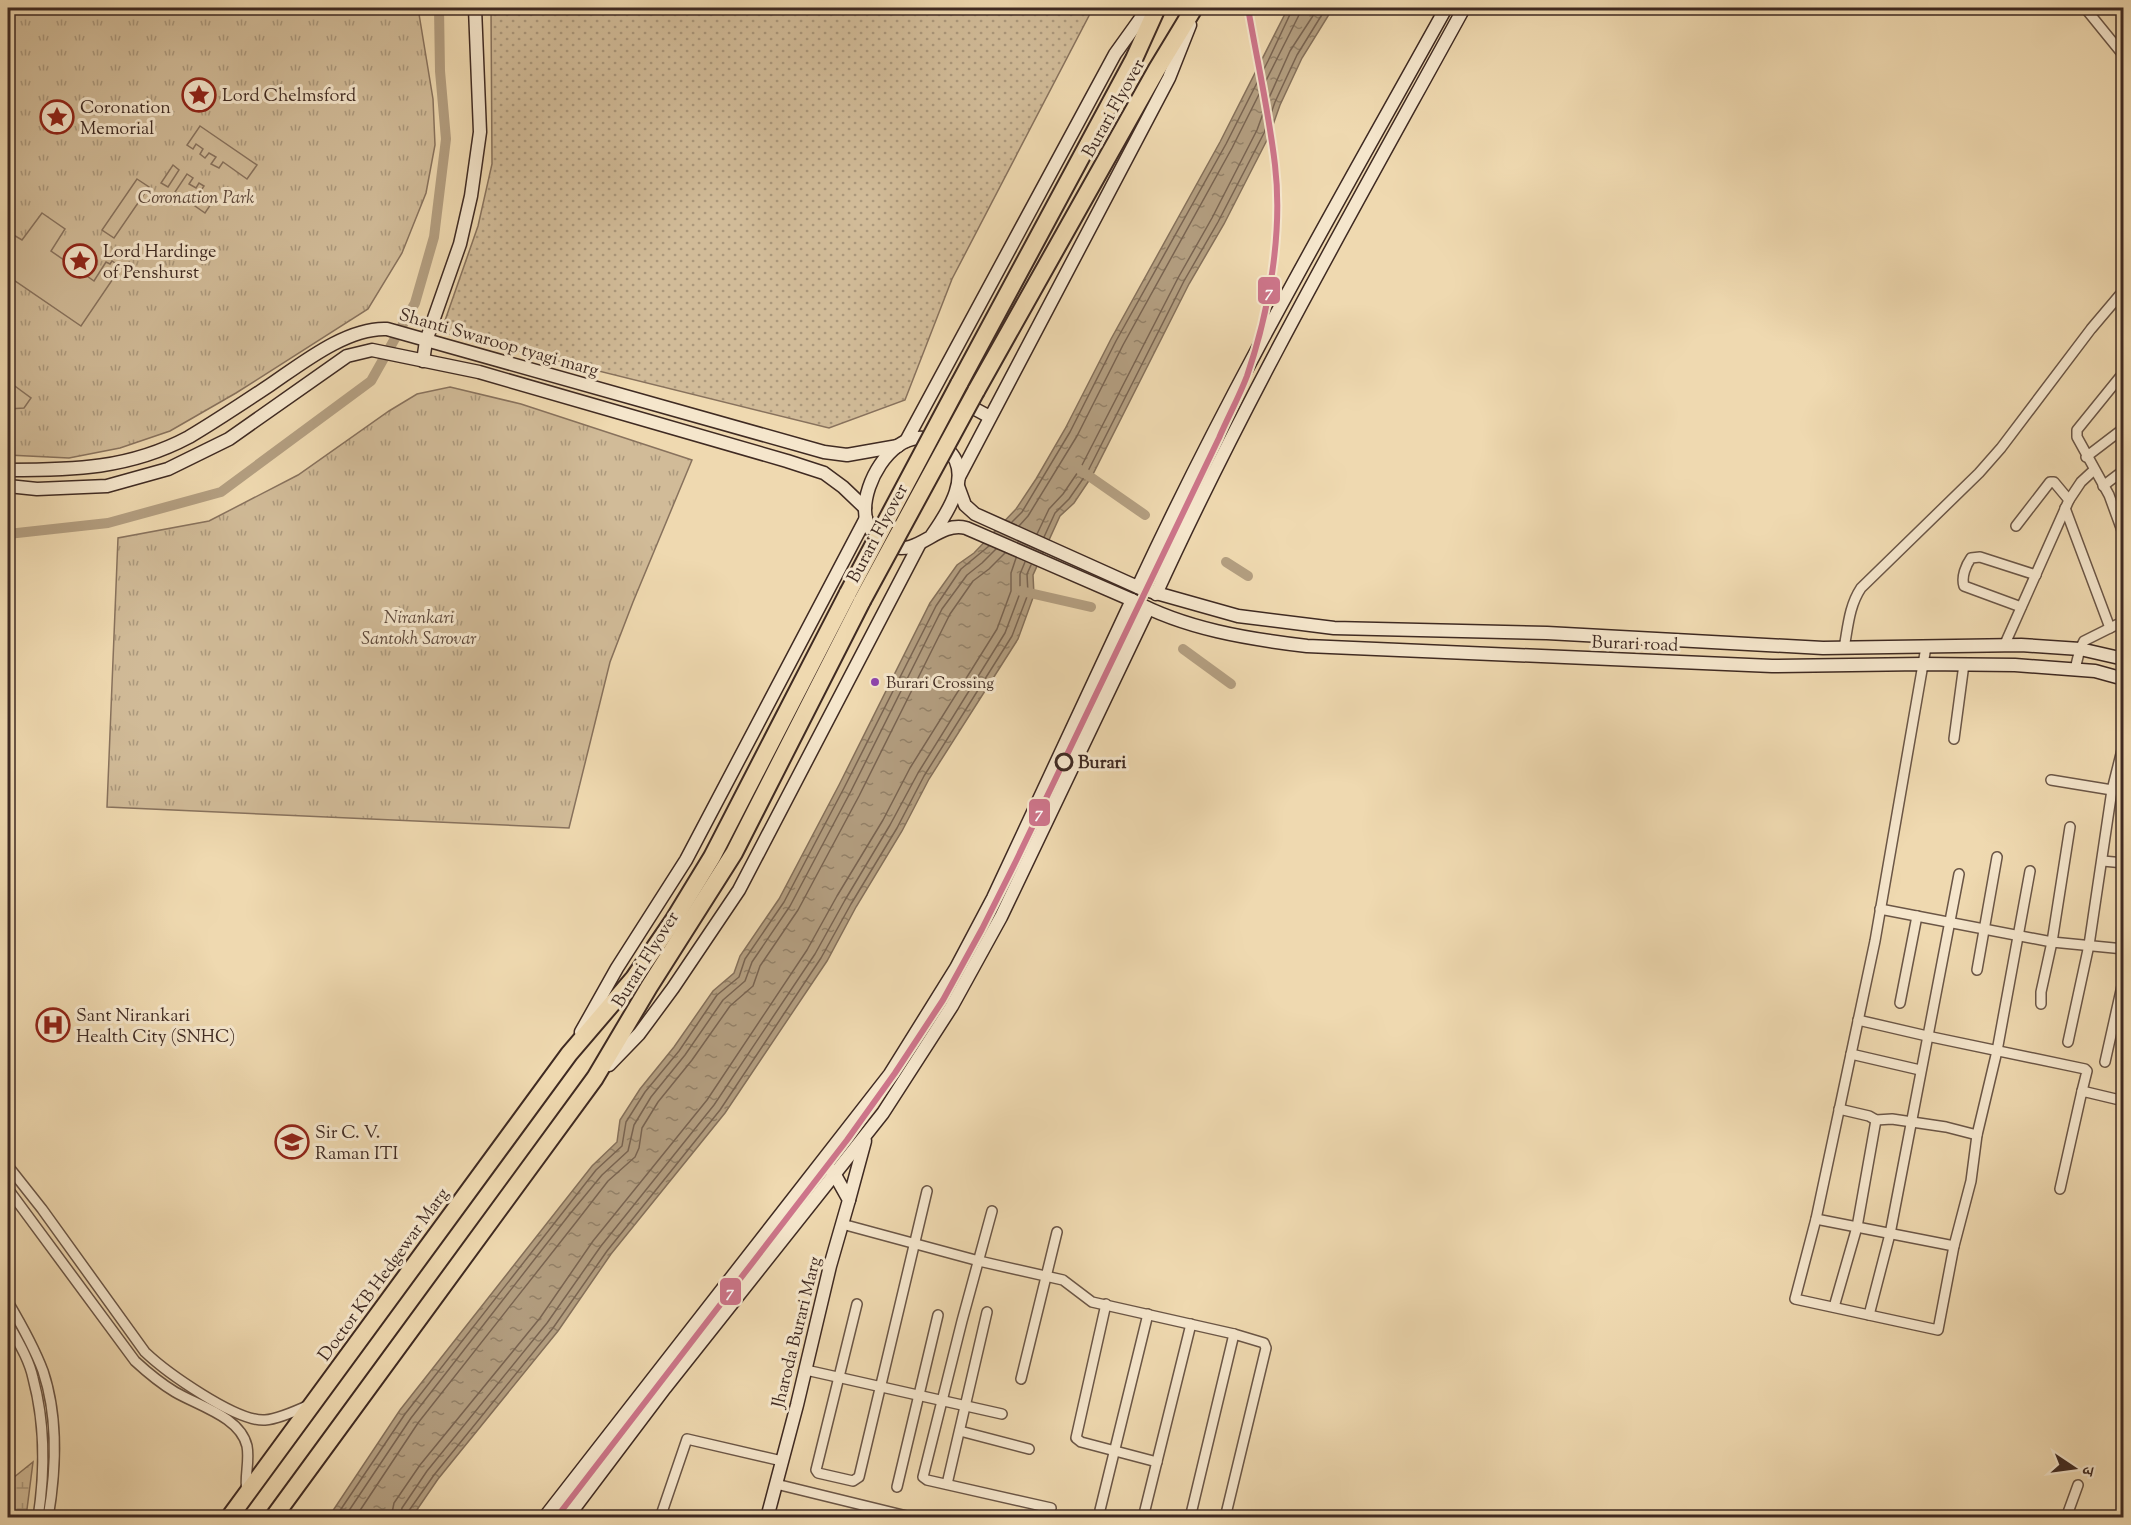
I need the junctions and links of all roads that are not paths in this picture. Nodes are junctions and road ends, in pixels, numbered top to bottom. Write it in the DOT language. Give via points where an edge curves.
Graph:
graph roads {
  1 [pos="475,8"];
  2 [pos="1148,8"];
  3 [pos="1157,8"];
  4 [pos="1196,8"];
  5 [pos="1446,8"];
  6 [pos="1464,8"];
  7 [pos="2090,9"];
  8 [pos="2124,56"];
  9 [pos="2124,290"];
  10 [pos="423,340"];
  11 [pos="423,361"];
  12 [pos="2124,372"];
  13 [pos="546,374"];
  14 [pos="935,388"];
  15 [pos="541,390"];
  16 [pos="990,417"];
  17 [pos="2124,428"];
  18 [pos="903,444"];
  19 [pos="2086,457"];
  20 [pos="8,470"];
  21 [pos="2094,470"];
  22 [pos="2124,470"];
  23 [pos="958,481"];
  24 [pos="8,486"];
  25 [pos="2103,486"];
  26 [pos="2067,504"];
  27 [pos="2119,509"];
  28 [pos="865,513"];
  29 [pos="2016,526"];
  30 [pos="932,535"];
  31 [pos="2124,536"];
  32 [pos="919,545"];
  33 [pos="2036,575"];
  34 [pos="1138,587"];
  35 [pos="1156,594"];
  36 [pos="1132,600"];
  37 [pos="2021,608"];
  38 [pos="1148,609"];
  39 [pos="2124,621"];
  40 [pos="2110,628"];
  41 [pos="2004,646"];
  42 [pos="1926,647"];
  43 [pos="1844,648"];
  44 [pos="2080,649"];
  45 [pos="2124,659"];
  46 [pos="1923,664"];
  47 [pos="1964,664"];
  48 [pos="2075,669"];
  49 [pos="2124,679"];
  50 [pos="1954,739"];
  51 [pos="2124,742"];
  52 [pos="2051,780"];
  53 [pos="2112,790"];
  54 [pos="2070,827"];
  55 [pos="1997,857"];
  56 [pos="2103,861"];
  57 [pos="2124,863"];
  58 [pos="2030,871"];
  59 [pos="1959,874"];
  60 [pos="1880,909"];
  61 [pos="1917,916"];
  62 [pos="1950,923"];
  63 [pos="1985,929"];
  64 [pos="2019,936"];
  65 [pos="2052,942"];
  66 [pos="2089,945"];
  67 [pos="2124,949"];
  68 [pos="1977,970"];
  69 [pos="2124,977"];
  70 [pos="1900,1004"];
  71 [pos="2041,1004"];
  72 [pos="1858,1020"];
  73 [pos="1927,1036"];
  74 [pos="2068,1042"];
  75 [pos="1997,1051"];
  76 [pos="568,1054"];
  77 [pos="1851,1054"];
  78 [pos="2105,1062"];
  79 [pos="1920,1070"];
  80 [pos="595,1078"];
  81 [pos="2082,1091"];
  82 [pos="2124,1101"];
  83 [pos="1839,1109"];
  84 [pos="1876,1120"];
  85 [pos="1912,1122"];
  86 [pos="867,1134"];
  87 [pos="1977,1135"];
  88 [pos="824,1162"];
  89 [pos="8,1166"];
  90 [pos="836,1175"];
  91 [pos="8,1189"];
  92 [pos="2060,1189"];
  93 [pos="927,1191"];
  94 [pos="849,1200"];
  95 [pos="992,1211"];
  96 [pos="1816,1219"];
  97 [pos="842,1224"];
  98 [pos="1857,1227"];
  99 [pos="1057,1232"];
  100 [pos="1890,1234"];
  101 [pos="62,1238"];
  102 [pos="915,1242"];
  103 [pos="51,1246"];
  104 [pos="1954,1246"];
  105 [pos="980,1261"];
  106 [pos="1047,1276"];
  107 [pos="8,1302"];
  108 [pos="857,1304"];
  109 [pos="1106,1304"];
  110 [pos="1834,1307"];
  111 [pos="987,1312"];
  112 [pos="1148,1314"];
  113 [pos="938,1315"];
  114 [pos="1869,1315"];
  115 [pos="8,1323"];
  116 [pos="1191,1324"];
  117 [pos="1234,1334"];
  118 [pos="28,1338"];
  119 [pos="18,1341"];
  120 [pos="8,1343"];
  121 [pos="806,1370"];
  122 [pos="839,1377"];
  123 [pos="1021,1378"];
  124 [pos="881,1386"];
  125 [pos="920,1394"];
  126 [pos="942,1400"];
  127 [pos="314,1403"];
  128 [pos="967,1405"];
  129 [pos="1002,1414"];
  130 [pos="245,1416"];
  131 [pos="237,1429"];
  132 [pos="960,1431"];
  133 [pos="1029,1449"];
  134 [pos="1114,1450"];
  135 [pos="782,1461"];
  136 [pos="1156,1462"];
  137 [pos="776,1484"];
  138 [pos="947,1484"];
  139 [pos="2078,1485"];
  140 [pos="897,1487"];
  141 [pos="247,1492"];
  142 [pos="1051,1508"];
  143 [pos="1100,1510"];
  144 [pos="889,1514"];
  145 [pos="38,1518"];
  146 [pos="48,1518"];
  147 [pos="229,1518"];
  148 [pos="273,1518"];
  149 [pos="544,1518"];
  150 [pos="567,1518"];
  151 [pos="660,1518"];
  152 [pos="767,1518"];
  153 [pos="915,1518"];
  154 [pos="1143,1518"];
  155 [pos="1190,1518"];
  156 [pos="1225,1518"];
  157 [pos="2066,1518"];
  1 -- 10 [label="main road" via="480,132 471,196 460,244"];
  2 -- 14 [label="main road" via="1115,54"];
  3 -- 76 [label="highway, Burari Flyover, bridge" via="1134,59 711,856 634,978"];
  4 -- 16 [label="main road" via="1169,78"];
  4 -- 80 [label="highway, Burari Flyover, bridge" via="1157,69 976,391 862,601 734,853"];
  5 -- 34 [label="main road" via="1257,350 1190,476"];
  6 -- 35 [label="main road" via="1277,347"];
  7 -- 8 [label="street"];
  9 -- 43 [label="street" via="1979,473 1861,588 1850,612"];
  10 -- 11 [label="main road"];
  10 -- 13 [label="main road, Shanti Swaroop tyagi marg"];
  10 -- 20 [label="main road, Shanti Swaroop tyagi marg" via="387,329 362,332 324,350 188,437 131,460 83,469"];
  11 -- 15 [label="main road, Shanti Swaroop tyagi marg"];
  11 -- 24 [label="main road, Shanti Swaroop tyagi marg" via="372,350 347,356 229,439 168,470 107,486"];
  12 -- 19 [label="street" via="2077,430"];
  13 -- 15 [label="main road"];
  13 -- 18 [label="main road, Shanti Swaroop tyagi marg" via="824,452 847,455"];
  14 -- 16 [label="main road"];
  14 -- 18 [label="main road"];
  15 -- 28 [label="main road, Shanti Swaroop tyagi marg" via="825,473"];
  16 -- 23 [label="main road"];
  17 -- 19 [label="street"];
  18 -- 23 [label="main road" via="919,438 943,444 958,464"];
  18 -- 28 [label="main road" via="875,474"];
  19 -- 21 [label="street"];
  21 -- 25 [label="street"];
  21 -- 26 [label="street"];
  22 -- 25 [label="street"];
  23 -- 30 [label="main road" via="947,512"];
  23 -- 34 [label="main road, Burari road" via="965,505 975,514"];
  25 -- 27 [label="street"];
  26 -- 29 [label="street" via="2054,482 2050,482"];
  26 -- 33 [label="street"];
  26 -- 40 [label="street"];
  27 -- 31 [label="street"];
  28 -- 32 [label="main road" via="874,535 890,546"];
  28 -- 76 [label="main road" via="686,860"];
  30 -- 32 [label="main road"];
  30 -- 36 [label="main road, Burari road" via="952,526 966,528"];
  32 -- 80 [label="main road" via="739,890 639,1034"];
  33 -- 37 [label="street"];
  33 -- 37 [label="street" via="1980,557 1968,562 1964,586"];
  34 -- 35 [label="main road, Burari road"];
  35 -- 43 [label="main road, Burari road" via="1238,616 1334,628 1547,633"];
  36 -- 38 [label="main road, Burari road"];
  36 -- 88 [label="main road" via="993,898 956,968 891,1074"];
  37 -- 41 [label="street"];
  38 -- 46 [label="main road, Burari road" via="1216,632 1307,646 1772,666"];
  38 -- 86 [label="main road" via="1001,917 952,1006"];
  39 -- 40 [label="street"];
  40 -- 44 [label="street" via="2084,641"];
  41 -- 42 [label="main road, Burari road"];
  41 -- 44 [label="main road, Burari road"];
  42 -- 43 [label="main road, Burari road"];
  42 -- 46 [label="street"];
  44 -- 45 [label="main road, Burari road"];
  44 -- 48 [label="street"];
  46 -- 47 [label="main road, Burari road"];
  46 -- 60 [label="street"];
  47 -- 48 [label="main road, Burari road"];
  47 -- 50 [label="street"];
  48 -- 49 [label="main road, Burari road"];
  51 -- 53 [label="street"];
  52 -- 53 [label="street"];
  53 -- 56 [label="street"];
  54 -- 65 [label="street"];
  55 -- 63 [label="street"];
  56 -- 57 [label="street"];
  56 -- 66 [label="street"];
  58 -- 64 [label="street"];
  59 -- 62 [label="street"];
  60 -- 61 [label="street"];
  60 -- 72 [label="street"];
  61 -- 62 [label="street"];
  61 -- 70 [label="street"];
  62 -- 63 [label="street"];
  62 -- 73 [label="street"];
  63 -- 64 [label="street"];
  63 -- 68 [label="street"];
  64 -- 65 [label="street"];
  64 -- 75 [label="street"];
  65 -- 66 [label="street"];
  65 -- 71 [label="street"];
  66 -- 67 [label="street"];
  66 -- 74 [label="street"];
  69 -- 78 [label="street"];
  72 -- 73 [label="street"];
  72 -- 77 [label="street"];
  73 -- 75 [label="street"];
  73 -- 79 [label="street"];
  75 -- 81 [label="street" via="2086,1069"];
  75 -- 87 [label="street"];
  76 -- 127 [label="highway, Doctor KB Hedgewar Marg"];
  77 -- 79 [label="street"];
  77 -- 83 [label="street"];
  79 -- 85 [label="street"];
  80 -- 148 [label="highway"];
  81 -- 82 [label="street"];
  81 -- 92 [label="street"];
  83 -- 84 [label="street"];
  83 -- 96 [label="street"];
  84 -- 85 [label="street"];
  84 -- 98 [label="street"];
  85 -- 87 [label="street"];
  85 -- 100 [label="street"];
  86 -- 90 [label="main road"];
  86 -- 94 [label="main road, Jharoda Burari Marg"];
  87 -- 104 [label="street" via="1971,1181"];
  88 -- 90 [label="main road"];
  88 -- 149 [label="main road"];
  89 -- 101 [label="street"];
  90 -- 94 [label="main road"];
  90 -- 150 [label="main road" via="665,1388"];
  91 -- 103 [label="street"];
  93 -- 102 [label="street"];
  94 -- 97 [label="main road, Jharoda Burari Marg"];
  95 -- 105 [label="street"];
  96 -- 98 [label="street"];
  96 -- 110 [label="street" via="1795,1299"];
  97 -- 102 [label="street"];
  97 -- 121 [label="main road, Jharoda Burari Marg"];
  98 -- 100 [label="street"];
  98 -- 110 [label="street"];
  99 -- 106 [label="street"];
  100 -- 104 [label="street"];
  100 -- 114 [label="street"];
  101 -- 103 [label="street"];
  101 -- 130 [label="street" via="145,1352 162,1368"];
  102 -- 105 [label="street"];
  102 -- 124 [label="street"];
  103 -- 131 [label="street" via="135,1361 153,1378"];
  104 -- 114 [label="street" via="1938,1330"];
  105 -- 106 [label="street"];
  105 -- 126 [label="street"];
  106 -- 109 [label="street" via="1063,1280 1087,1300"];
  106 -- 123 [label="street"];
  107 -- 118 [label="street"];
  108 -- 122 [label="street"];
  109 -- 112 [label="street"];
  109 -- 134 [label="street" via="1076,1435 1078,1441"];
  110 -- 114 [label="street"];
  111 -- 128 [label="street"];
  112 -- 116 [label="street"];
  112 -- 134 [label="street"];
  113 -- 125 [label="street"];
  115 -- 119 [label="street"];
  116 -- 117 [label="street"];
  116 -- 136 [label="street"];
  117 -- 155 [label="street"];
  117 -- 156 [label="street" via="1264,1342 1266,1348"];
  118 -- 119 [label="street"];
  118 -- 146 [label="street" via="43,1373 51,1413 52,1497"];
  119 -- 120 [label="street"];
  119 -- 145 [label="street" via="33,1376 41,1414 43,1454"];
  121 -- 122 [label="street"];
  121 -- 135 [label="main road, Jharoda Burari Marg"];
  122 -- 124 [label="street"];
  122 -- 124 [label="street" via="816,1470 853,1481 859,1477"];
  124 -- 125 [label="street"];
  125 -- 126 [label="street"];
  125 -- 140 [label="street"];
  126 -- 128 [label="street"];
  126 -- 138 [label="street" via="923,1475 927,1480"];
  127 -- 130 [label="street" via="267,1420"];
  127 -- 141 [label="highway, Doctor KB Hedgewar Marg"];
  128 -- 129 [label="street"];
  128 -- 132 [label="street"];
  130 -- 131 [label="street"];
  131 -- 141 [label="street" via="247,1448"];
  132 -- 133 [label="street"];
  132 -- 138 [label="street"];
  134 -- 136 [label="street"];
  134 -- 143 [label="street"];
  135 -- 137 [label="main road, Jharoda Burari Marg"];
  135 -- 151 [label="street" via="687,1438"];
  136 -- 154 [label="street"];
  137 -- 144 [label="street"];
  137 -- 152 [label="main road, Jharoda Burari Marg"];
  138 -- 142 [label="street"];
  139 -- 157 [label="street"];
  141 -- 147 [label="highway, Doctor KB Hedgewar Marg"];
  144 -- 153 [label="street"];
}
